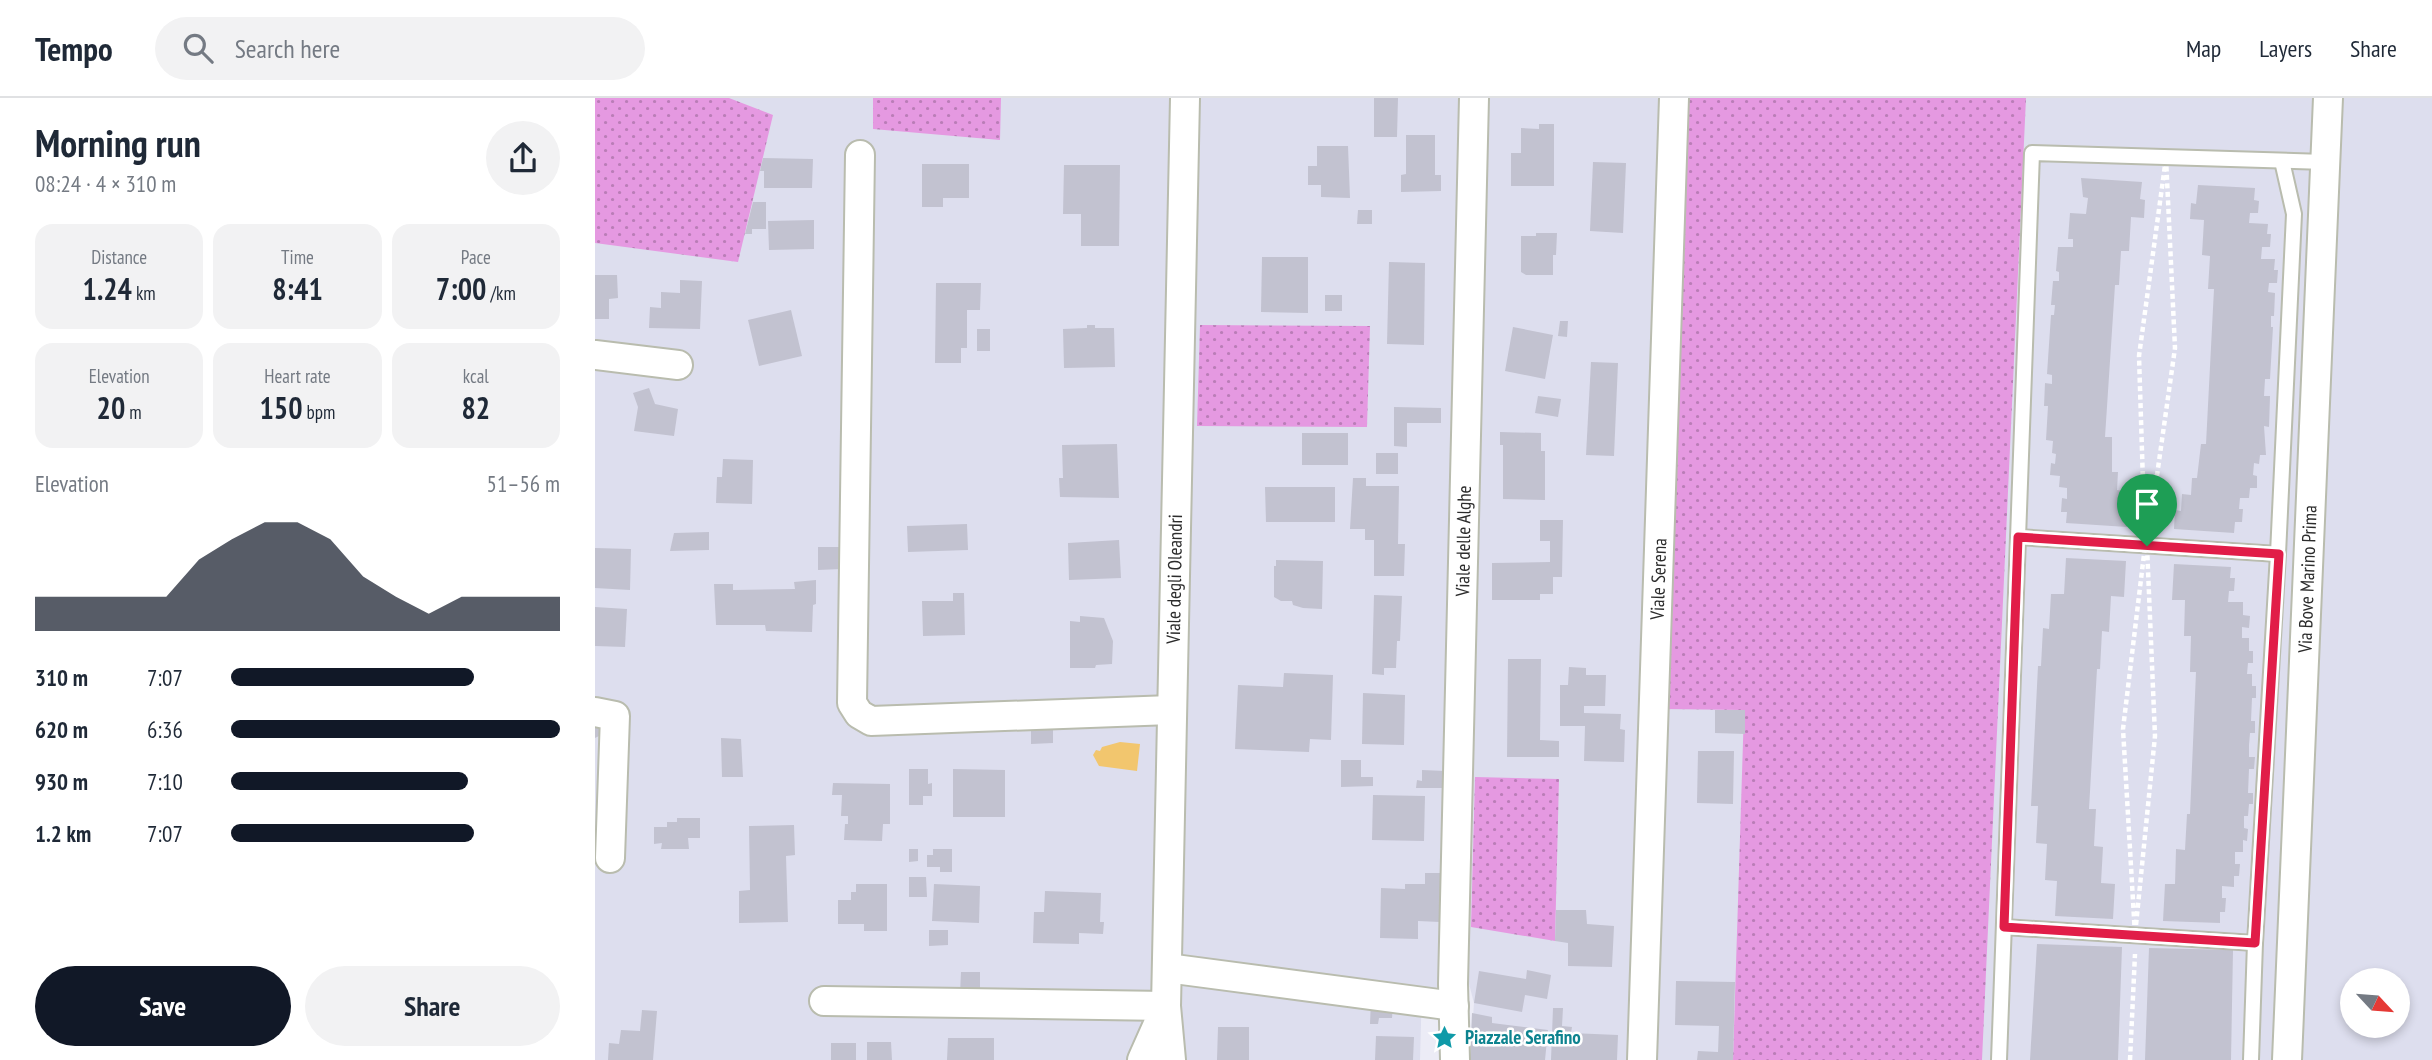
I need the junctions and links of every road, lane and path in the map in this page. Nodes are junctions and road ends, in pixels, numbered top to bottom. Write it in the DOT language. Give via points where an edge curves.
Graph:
graph roads {
  1 [pos="1185,98"];
  2 [pos="1474,98"];
  3 [pos="1674,98"];
  4 [pos="2328,98"];
  5 [pos="860,155"];
  6 [pos="2166,158"];
  7 [pos="2282,161"];
  8 [pos="2325,162"];
  9 [pos="595,355"];
  10 [pos="678,365"];
  11 [pos="2018,537"];
  12 [pos="2146,546"];
  13 [pos="2279,554"];
  14 [pos="1171,710"];
  15 [pos="595,712"];
  16 [pos="610,858"];
  17 [pos="2004,927"];
  18 [pos="2135,935"];
  19 [pos="2255,943"];
  20 [pos="1167,968"];
  21 [pos="1454,995"];
  22 [pos="824,1001"];
  23 [pos="1166,1006"];
  24 [pos="1142,1060"];
  25 [pos="1171,1060"];
  26 [pos="1455,1060"];
  27 [pos="1642,1060"];
  28 [pos="1999,1060"];
  29 [pos="2130,1060"];
  30 [pos="2251,1060"];
  31 [pos="2287,1060"];
  1 -- 14 [label="street, Viale degli Oleandri"];
  2 -- 21 [label="street, Viale delle Alghe"];
  3 -- 27 [label="street, Viale Serena"];
  4 -- 8 [label="street, Via Bove Marino Prima"];
  5 -- 14 [label="street" via="852,703 871,721"];
  6 -- 7 [label="lane"];
  6 -- 11 [label="lane" via="2032,153"];
  6 -- 12 [label="path" via="2139,356"];
  6 -- 12 [label="path" via="2175,348"];
  7 -- 8 [label="lane"];
  7 -- 13 [label="lane" via="2294,214"];
  8 -- 31 [label="street, Via Bove Marino Prima"];
  9 -- 10 [label="street"];
  11 -- 12 [label="lane"];
  11 -- 17 [label="lane"];
  12 -- 13 [label="lane"];
  12 -- 18 [label="path" via="2155,736"];
  12 -- 18 [label="path" via="2123,729"];
  13 -- 19 [label="lane"];
  14 -- 20 [label="street, Viale degli Oleandri"];
  15 -- 16 [label="street" via="615,716"];
  17 -- 18 [label="lane"];
  17 -- 28 [label="lane"];
  18 -- 19 [label="lane"];
  18 -- 29 [label="path"];
  19 -- 30 [label="lane"];
  20 -- 21 [label="street"];
  20 -- 23 [label="street, Viale degli Oleandri"];
  21 -- 26 [label="street, Viale delle Alghe"];
  22 -- 23 [label="street"];
  23 -- 24 [label="street"];
  23 -- 25 [label="street, Viale degli Oleandri"];
}
